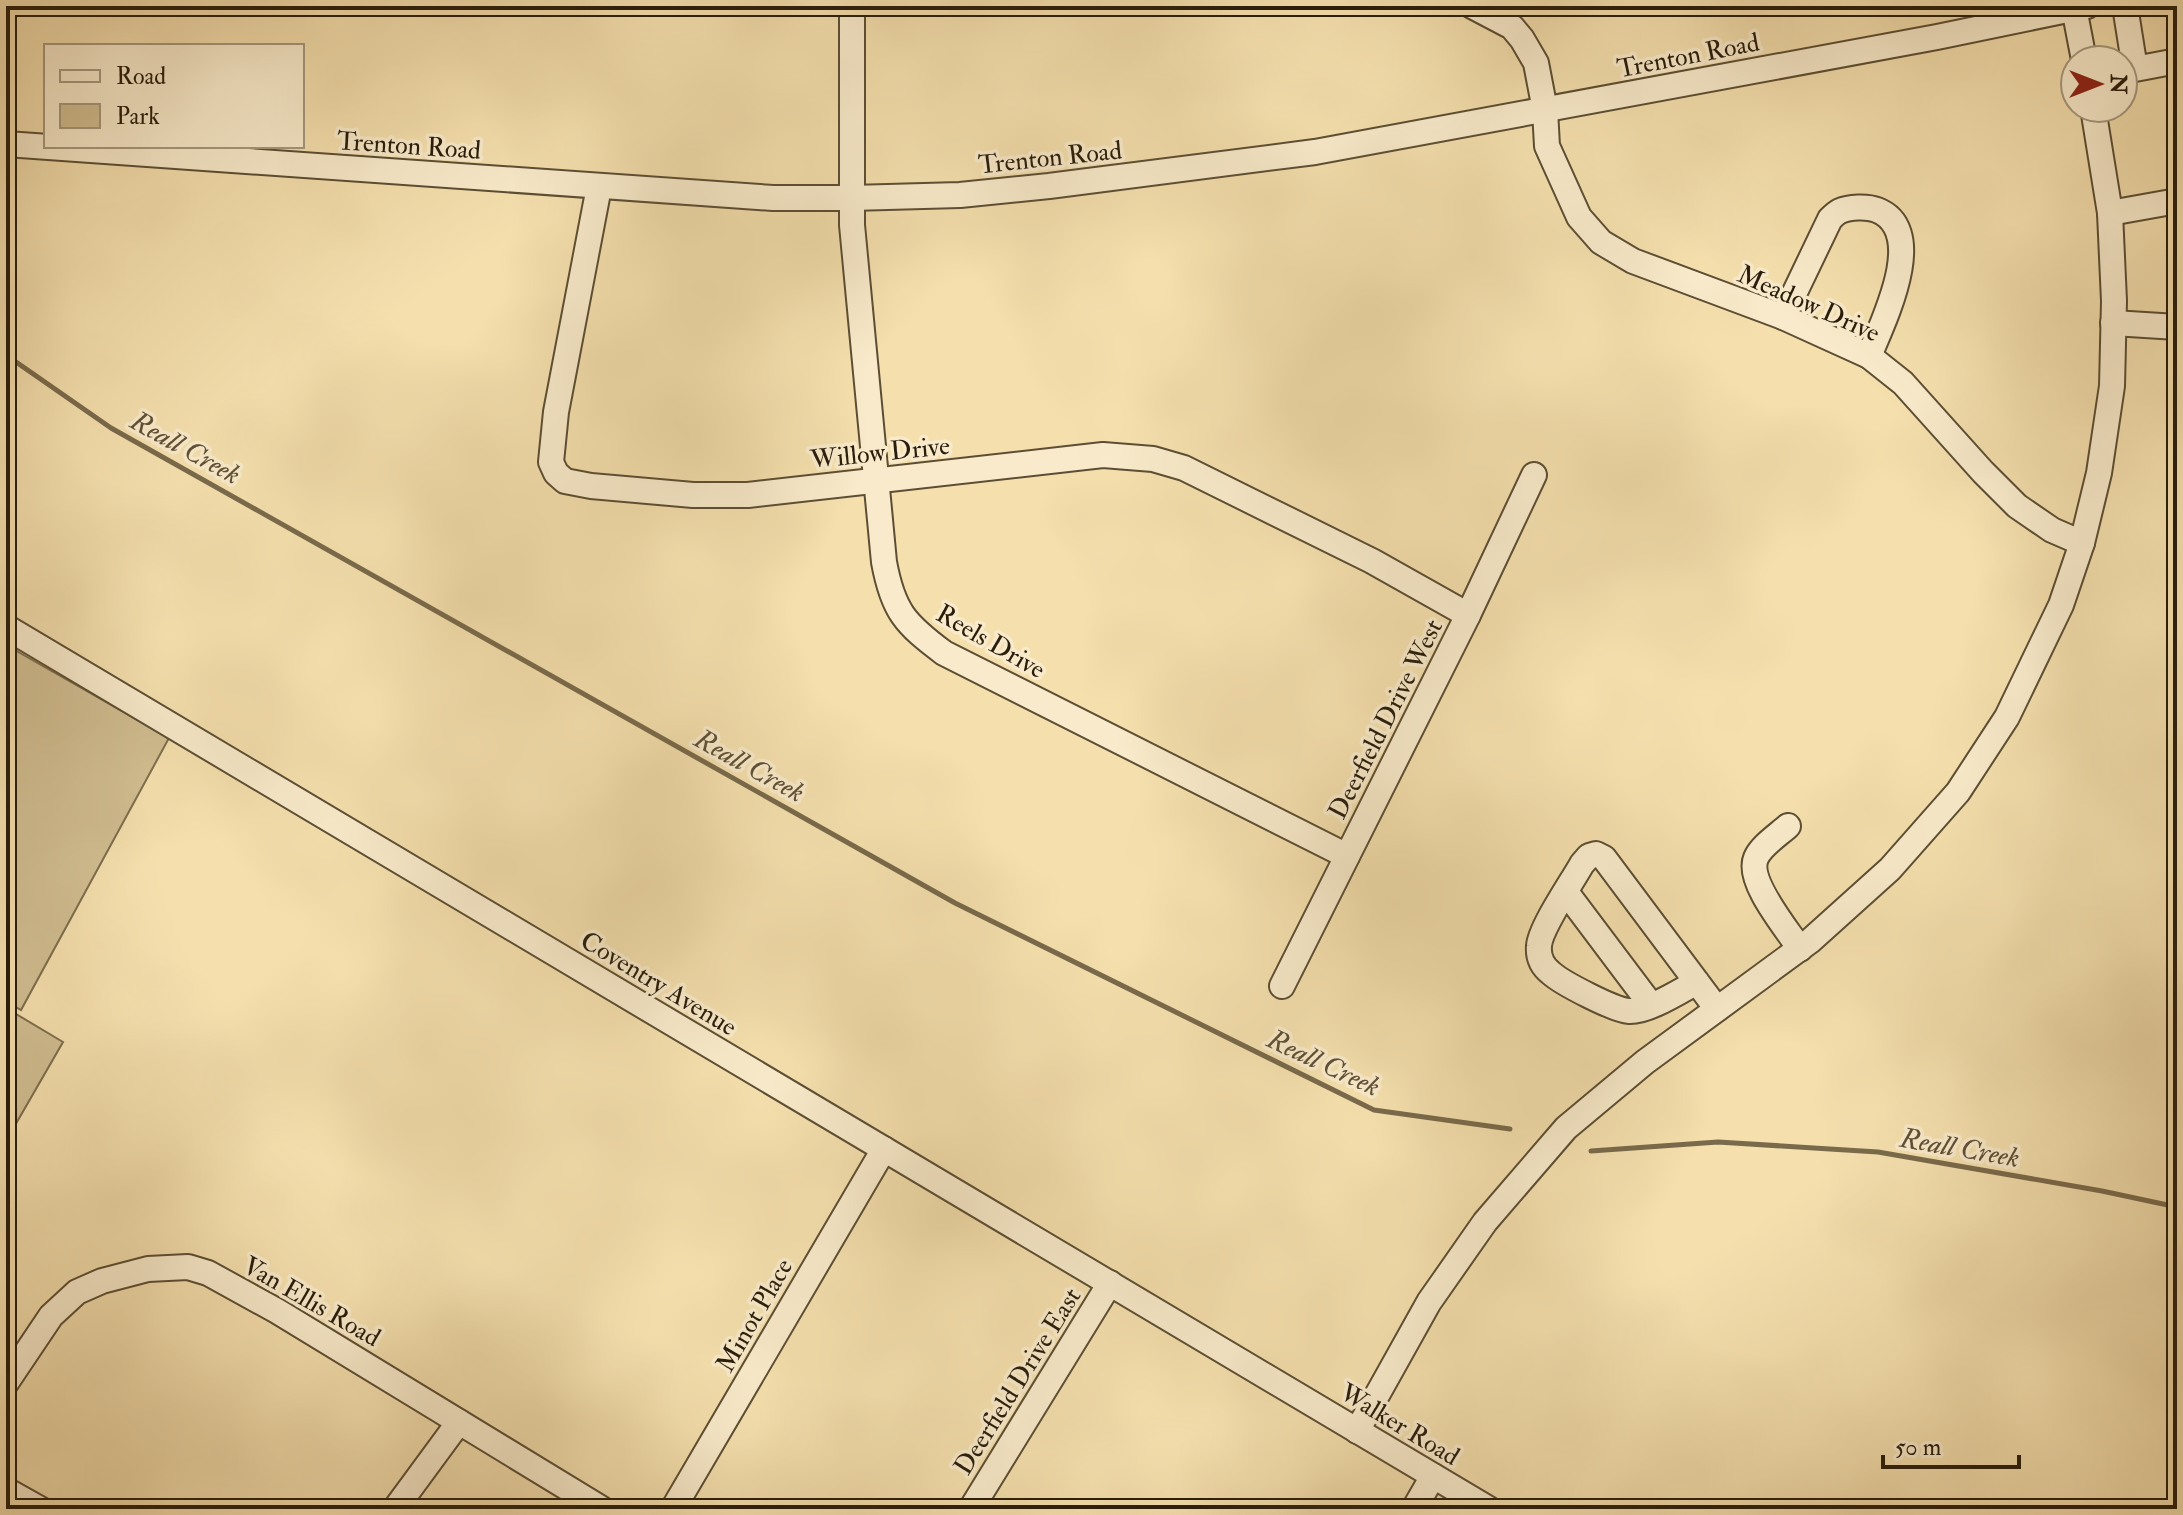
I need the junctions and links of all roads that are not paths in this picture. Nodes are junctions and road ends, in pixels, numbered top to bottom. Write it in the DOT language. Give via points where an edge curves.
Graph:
graph roads {
  1 [pos="852,6"];
  2 [pos="1472,6"];
  3 [pos="2125,6"];
  4 [pos="2080,7"];
  5 [pos="2083,44"];
  6 [pos="2127,44"];
  7 [pos="2177,61"];
  8 [pos="2139,68"];
  9 [pos="1545,110"];
  10 [pos="2096,124"];
  11 [pos="6,144"];
  12 [pos="44,147"];
  13 [pos="61,148"];
  14 [pos="599,187"];
  15 [pos="851,198"];
  16 [pos="2177,201"];
  17 [pos="2110,213"];
  18 [pos="1783,317"];
  19 [pos="2113,323"];
  20 [pos="2177,327"];
  21 [pos="1869,356"];
  22 [pos="1534,475"];
  23 [pos="875,481"];
  24 [pos="2082,543"];
  25 [pos="1468,615"];
  26 [pos="6,627"];
  27 [pos="1788,826"];
  28 [pos="1347,856"];
  29 [pos="1566,892"];
  30 [pos="1800,949"];
  31 [pos="1697,982"];
  32 [pos="1282,986"];
  33 [pos="1651,1005"];
  34 [pos="1717,1009"];
  35 [pos="884,1149"];
  36 [pos="1110,1283"];
  37 [pos="6,1383"];
  38 [pos="1283,1387"];
  39 [pos="459,1422"];
  40 [pos="1357,1431"];
  41 [pos="1433,1476"];
  42 [pos="6,1490"];
  43 [pos="40,1509"];
  44 [pos="395,1509"];
  45 [pos="602,1509"];
  46 [pos="673,1509"];
  47 [pos="971,1509"];
  48 [pos="1414,1509"];
  49 [pos="1489,1509"];
  1 -- 15 [label="street, Reels Drive"];
  2 -- 9 [label="street, Meadow Drive" via="1512,27 1522,39 1536,63"];
  3 -- 6 [label="street"];
  4 -- 5 [label="street"];
  4 -- 9 [label="street, Trenton Road"];
  7 -- 8 [label="street"];
  9 -- 15 [label="street, Trenton Road" via="1315,152 1049,186"];
  9 -- 18 [label="street, Meadow Drive" via="1547,146 1579,217 1601,242 1633,261"];
  10 -- 17 [label="street"];
  11 -- 12 [label="street, Trenton Road"];
  13 -- 14 [label="street, Trenton Road"];
  14 -- 15 [label="street, Trenton Road"];
  14 -- 23 [label="street, Willow Drive" via="556,412 551,462 556,473 565,481 591,486 693,495 748,495"];
  15 -- 23 [label="street, Reels Drive"];
  16 -- 17 [label="street"];
  17 -- 19 [label="street"];
  18 -- 21 [label="street, Meadow Drive"];
  18 -- 21 [label="street" via="1830,219 1841,210 1881,211 1898,227 1902,256"];
  19 -- 20 [label="street"];
  19 -- 24 [label="street" via="2112,386"];
  21 -- 24 [label="street, Meadow Drive" via="1903,383 2017,506"];
  22 -- 25 [label="street, Deerfield Drive West"];
  23 -- 25 [label="street, Willow Drive" via="1103,455 1153,459 1211,481"];
  23 -- 28 [label="street, Reels Drive" via="889,587 917,633 944,653"];
  24 -- 30 [label="street" via="2061,605 2007,717 1958,792 1890,869"];
  25 -- 28 [label="street, Deerfield Drive West"];
  26 -- 35 [label="street, Coventry Avenue"];
  27 -- 30 [label="street" via="1757,854 1754,865 1761,891"];
  28 -- 32 [label="street, Deerfield Drive West"];
  29 -- 31 [label="street" via="1589,856 1604,858"];
  29 -- 33 [label="street"];
  29 -- 33 [label="street" via="1540,937 1543,965 1611,1006 1628,1011"];
  30 -- 34 [label="street"];
  31 -- 33 [label="street"];
  31 -- 34 [label="street"];
  34 -- 40 [label="street" via="1566,1128 1485,1222 1429,1302"];
  35 -- 36 [label="street, Coventry Avenue"];
  35 -- 46 [label="street, Minot Place"];
  36 -- 38 [label="street, Coventry Avenue"];
  36 -- 47 [label="street, Deerfield Drive East"];
  37 -- 39 [label="street, Van Ellis Road" via="51,1316 77,1292 148,1269 188,1267 277,1311"];
  38 -- 40 [label="street, Walker Road"];
  39 -- 44 [label="street"];
  39 -- 45 [label="street, Van Ellis Road"];
  40 -- 41 [label="street, Walker Road"];
  41 -- 48 [label="street"];
  41 -- 49 [label="street, Walker Road"];
  42 -- 43 [label="street"];
}
